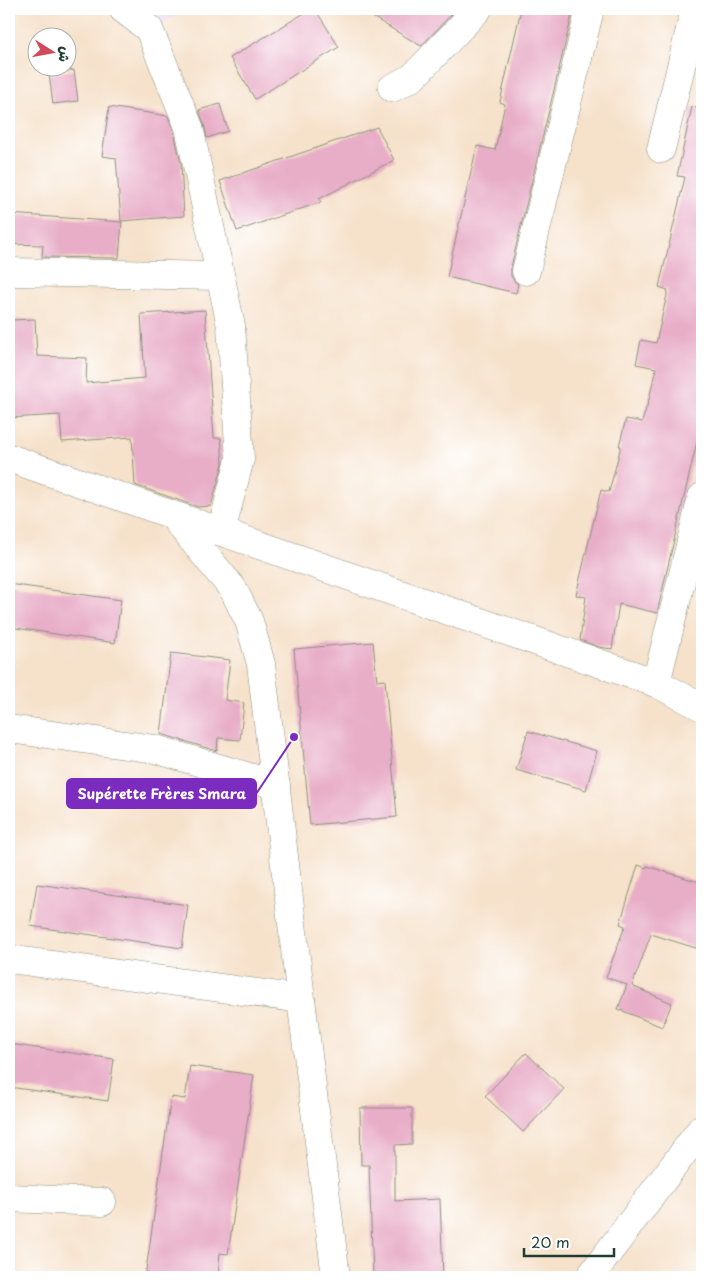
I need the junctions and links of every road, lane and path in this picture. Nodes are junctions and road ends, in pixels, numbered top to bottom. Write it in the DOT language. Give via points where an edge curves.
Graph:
graph roads {
  1 [pos="124,9"];
  2 [pos="478,9"];
  3 [pos="590,9"];
  4 [pos="696,9"];
  5 [pos="392,88"];
  6 [pos="661,148"];
  7 [pos="526,271"];
  8 [pos="9,272"];
  9 [pos="220,276"];
  10 [pos="9,458"];
  11 [pos="702,497"];
  12 [pos="172,515"];
  13 [pos="221,532"];
  14 [pos="656,683"];
  15 [pos="702,708"];
  16 [pos="9,729"];
  17 [pos="276,784"];
  18 [pos="9,959"];
  19 [pos="301,999"];
  20 [pos="702,1128"];
  21 [pos="9,1198"];
  22 [pos="102,1202"];
  23 [pos="336,1277"];
  24 [pos="590,1277"];
  1 -- 9 [label="street" via="149,29 189,127"];
  2 -- 5 [label="street" via="413,77"];
  3 -- 7 [label="street"];
  4 -- 6 [label="street"];
  8 -- 9 [label="street"];
  9 -- 13 [label="street" via="231,326 240,459"];
  10 -- 12 [label="street"];
  11 -- 14 [label="street"];
  12 -- 13 [label="street"];
  12 -- 17 [label="street" via="233,589 249,621 261,664"];
  13 -- 14 [label="street"];
  14 -- 15 [label="street"];
  16 -- 17 [label="street" via="155,749"];
  17 -- 19 [label="street"];
  18 -- 19 [label="street"];
  19 -- 23 [label="street"];
  20 -- 24 [label="street"];
  21 -- 22 [label="street"];
}
